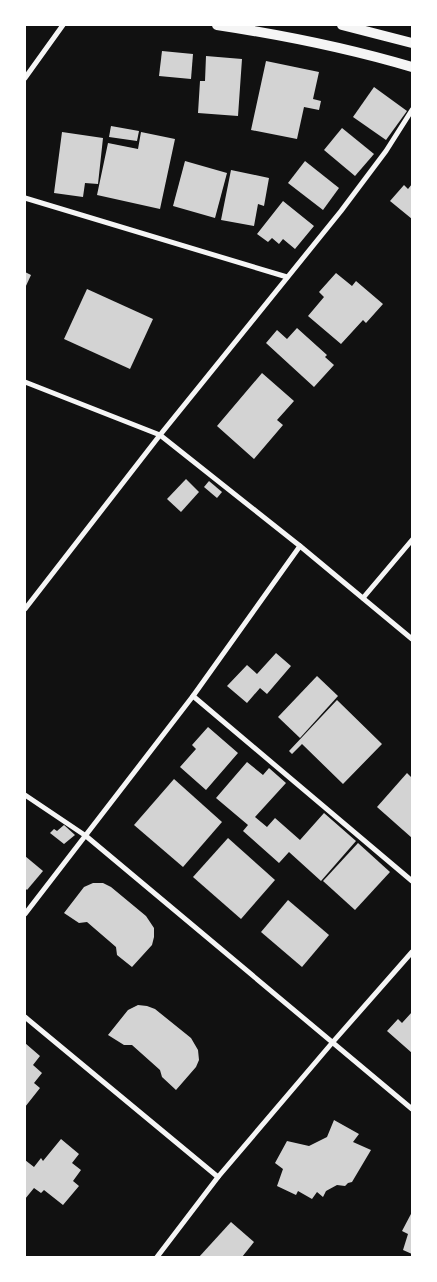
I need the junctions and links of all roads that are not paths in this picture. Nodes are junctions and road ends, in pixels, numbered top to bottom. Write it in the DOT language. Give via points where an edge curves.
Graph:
graph roads {
  1 [pos="63,25"];
  2 [pos="217,25"];
  3 [pos="342,25"];
  4 [pos="412,43"];
  5 [pos="412,67"];
  6 [pos="25,78"];
  7 [pos="412,110"];
  8 [pos="25,198"];
  9 [pos="287,277"];
  10 [pos="25,382"];
  11 [pos="160,435"];
  12 [pos="412,540"];
  13 [pos="300,546"];
  14 [pos="363,598"];
  15 [pos="25,609"];
  16 [pos="412,639"];
  17 [pos="193,696"];
  18 [pos="25,795"];
  19 [pos="86,836"];
  20 [pos="412,881"];
  21 [pos="25,914"];
  22 [pos="412,952"];
  23 [pos="25,1017"];
  24 [pos="332,1043"];
  25 [pos="412,1110"];
  26 [pos="218,1177"];
  27 [pos="157,1257"];
  1 -- 6 [label="street"];
  2 -- 5 [label="main road" via="306,41"];
  3 -- 4 [label="main road"];
  7 -- 9 [label="street" via="386,151"];
  8 -- 9 [label="street"];
  9 -- 11 [label="street"];
  10 -- 11 [label="street"];
  11 -- 13 [label="street"];
  11 -- 15 [label="street"];
  12 -- 14 [label="street"];
  13 -- 14 [label="street"];
  13 -- 17 [label="street"];
  14 -- 16 [label="street"];
  17 -- 19 [label="street"];
  17 -- 20 [label="street"];
  18 -- 19 [label="street"];
  19 -- 21 [label="street"];
  19 -- 24 [label="street"];
  22 -- 24 [label="street"];
  23 -- 26 [label="street"];
  24 -- 25 [label="street"];
  24 -- 26 [label="street"];
  26 -- 27 [label="street"];
}
